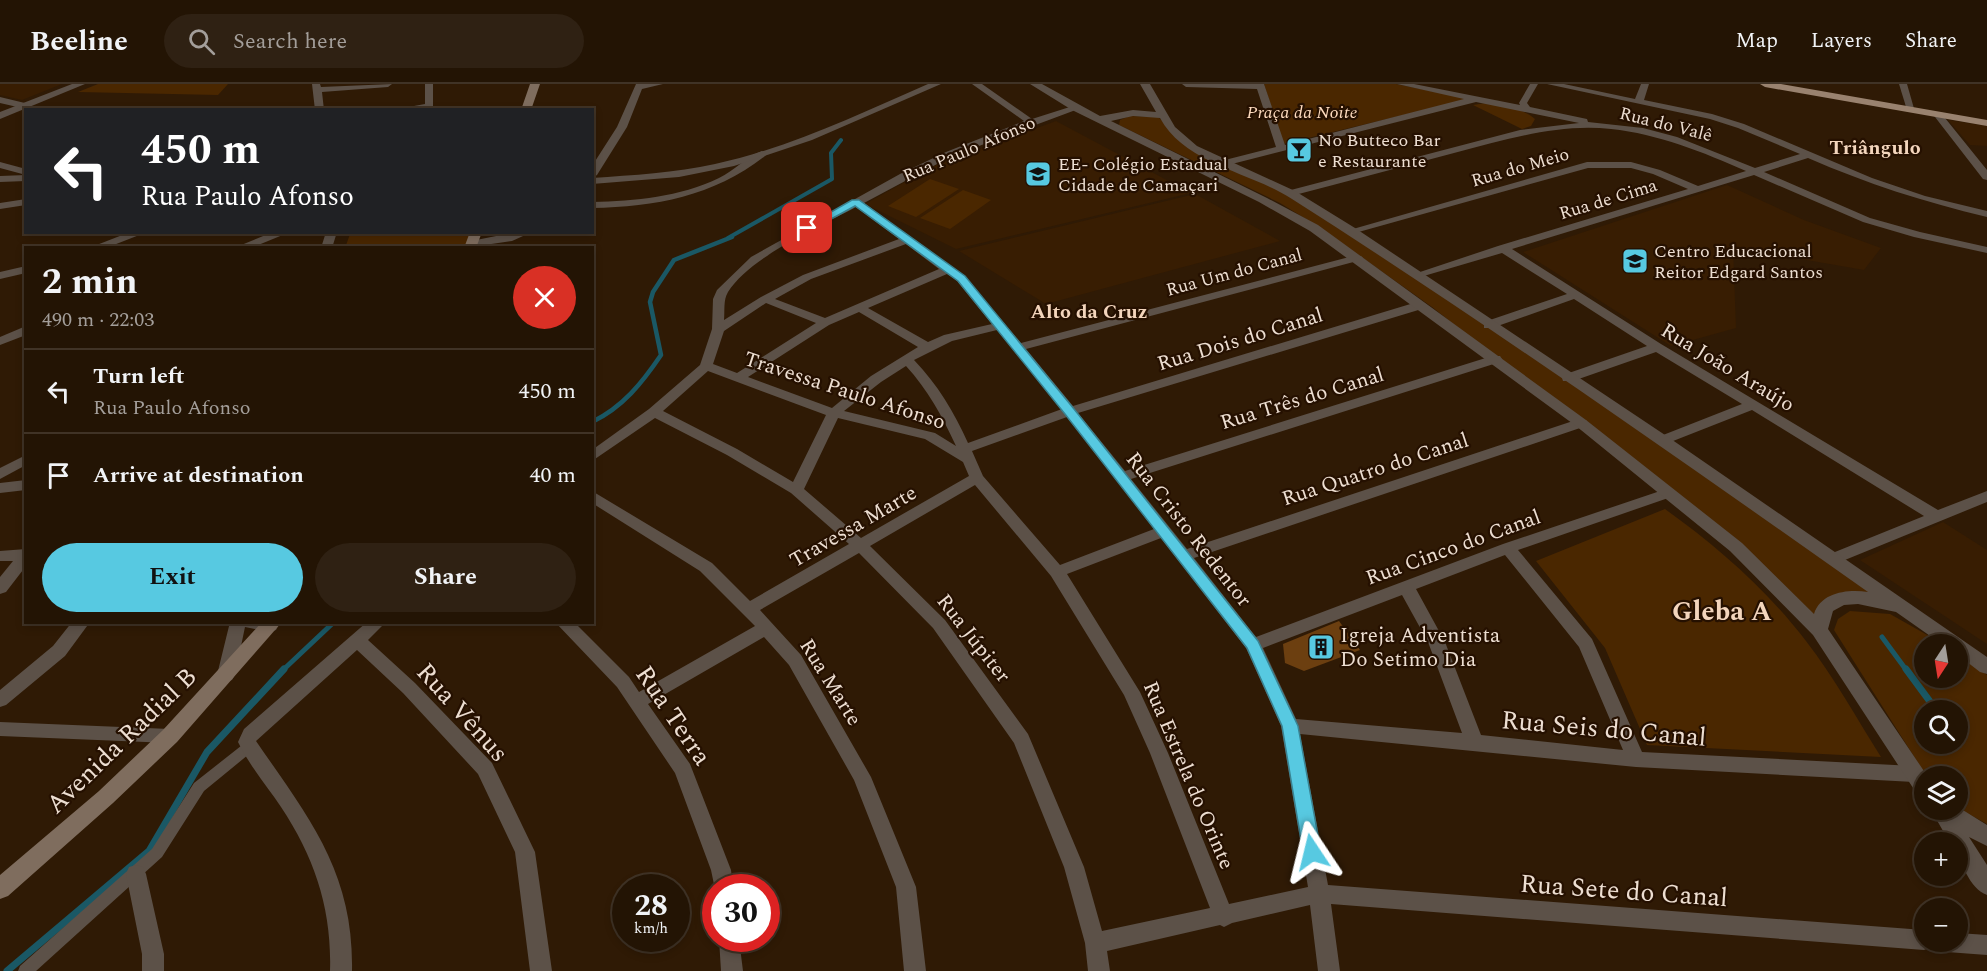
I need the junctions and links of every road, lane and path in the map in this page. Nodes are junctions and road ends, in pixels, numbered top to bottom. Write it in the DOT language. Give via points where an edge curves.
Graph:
graph roads {
  1 [pos="81,84"];
  2 [pos="388,84"];
  3 [pos="429,84"];
  4 [pos="536,84"];
  5 [pos="659,84"];
  6 [pos="936,84"];
  7 [pos="976,84"];
  8 [pos="1035,84"];
  9 [pos="1145,84"];
  10 [pos="1185,84"];
  11 [pos="1401,84"];
  12 [pos="1534,84"];
  13 [pos="1551,84"];
  14 [pos="1645,84"];
  15 [pos="1765,84"];
  16 [pos="1903,84"];
  17 [pos="1261,85"];
  18 [pos="639,86"];
  19 [pos="316,87"];
  20 [pos="1477,99"];
  21 [pos="0,100"];
  22 [pos="1639,101"];
  23 [pos="26,106"];
  24 [pos="320,108"];
  25 [pos="427,108"];
  26 [pos="527,108"];
  27 [pos="1076,108"];
  28 [pos="1526,109"];
  29 [pos="1912,110"];
  30 [pos="1162,115"];
  31 [pos="1938,115"];
  32 [pos="0,116"];
  33 [pos="1108,121"];
  34 [pos="1030,122"];
  35 [pos="1987,123"];
  36 [pos="1610,126"];
  37 [pos="1545,129"];
  38 [pos="1281,147"];
  39 [pos="762,154"];
  40 [pos="1808,155"];
  41 [pos="1224,163"];
  42 [pos="0,165"];
  43 [pos="1753,170"];
  44 [pos="594,172"];
  45 [pos="24,173"];
  46 [pos="24,173"];
  47 [pos="1987,177"];
  48 [pos="0,179"];
  49 [pos="594,181"];
  50 [pos="1697,189"];
  51 [pos="1291,193"];
  52 [pos="24,202"];
  53 [pos="855,202"];
  54 [pos="0,206"];
  55 [pos="594,206"];
  56 [pos="1987,214"];
  57 [pos="1351,231"];
  58 [pos="136,234"];
  59 [pos="279,234"];
  60 [pos="521,234"];
  61 [pos="905,240"];
  62 [pos="473,241"];
  63 [pos="100,246"];
  64 [pos="245,246"];
  65 [pos="1502,248"];
  66 [pos="1987,250"];
  67 [pos="1357,258"];
  68 [pos="948,269"];
  69 [pos="24,270"];
  70 [pos="1417,275"];
  71 [pos="0,276"];
  72 [pos="1576,296"];
  73 [pos="765,299"];
  74 [pos="1421,305"];
  75 [pos="859,307"];
  76 [pos="825,322"];
  77 [pos="1488,325"];
  78 [pos="999,326"];
  79 [pos="718,329"];
  80 [pos="24,331"];
  81 [pos="0,341"];
  82 [pos="927,347"];
  83 [pos="1657,347"];
  84 [pos="1017,348"];
  85 [pos="906,359"];
  86 [pos="1496,359"];
  87 [pos="706,366"];
  88 [pos="738,378"];
  89 [pos="1568,378"];
  90 [pos="1752,405"];
  91 [pos="1070,411"];
  92 [pos="654,412"];
  93 [pos="834,413"];
  94 [pos="1581,423"];
  95 [pos="1663,440"];
  96 [pos="962,454"];
  97 [pos="594,456"];
  98 [pos="24,460"];
  99 [pos="0,474"];
  100 [pos="1121,477"];
  101 [pos="976,478"];
  102 [pos="24,485"];
  103 [pos="0,488"];
  104 [pos="796,490"];
  105 [pos="1669,493"];
  106 [pos="1987,496"];
  107 [pos="594,497"];
  108 [pos="1936,516"];
  109 [pos="1163,531"];
  110 [pos="861,546"];
  111 [pos="1508,548"];
  112 [pos="24,554"];
  113 [pos="0,556"];
  114 [pos="1183,556"];
  115 [pos="24,557"];
  116 [pos="1835,558"];
  117 [pos="1057,572"];
  118 [pos="1405,586"];
  119 [pos="0,588"];
  120 [pos="750,609"];
  121 [pos="1921,619"];
  122 [pos="80,624"];
  123 [pos="238,624"];
  124 [pos="272,624"];
  125 [pos="376,624"];
  126 [pos="565,624"];
  127 [pos="766,628"];
  128 [pos="1820,630"];
  129 [pos="1942,634"];
  130 [pos="357,640"];
  131 [pos="1253,645"];
  132 [pos="1968,653"];
  133 [pos="1987,667"];
  134 [pos="226,675"];
  135 [pos="0,700"];
  136 [pos="636,702"];
  137 [pos="1290,726"];
  138 [pos="0,729"];
  139 [pos="170,736"];
  140 [pos="1474,742"];
  141 [pos="249,744"];
  142 [pos="1636,759"];
  143 [pos="1914,773"];
  144 [pos="1914,781"];
  145 [pos="1949,820"];
  146 [pos="1960,820"];
  147 [pos="1987,836"];
  148 [pos="136,874"];
  149 [pos="721,874"];
  150 [pos="1987,885"];
  151 [pos="0,889"];
  152 [pos="1319,894"];
  153 [pos="1224,917"];
  154 [pos="1914,939"];
  155 [pos="1095,943"];
  156 [pos="1968,944"];
  157 [pos="1987,945"];
  158 [pos="730,952"];
  159 [pos="25,971"];
  160 [pos="153,971"];
  161 [pos="340,971"];
  162 [pos="541,971"];
  163 [pos="732,971"];
  164 [pos="915,971"];
  165 [pos="1099,971"];
  166 [pos="1329,971"];
  1 -- 23 [label="street"];
  2 -- 19 [label="street"];
  3 -- 25 [label="street"];
  4 -- 26 [label="main road"];
  5 -- 18 [label="street"];
  6 -- 39 [label="street"];
  7 -- 34 [label="street"];
  8 -- 27 [label="street"];
  9 -- 30 [label="street"];
  10 -- 17 [label="street"];
  11 -- 20 [label="street"];
  12 -- 28 [label="street" via="1523,103"];
  13 -- 22 [label="street"];
  14 -- 22 [label="street"];
  15 -- 29 [label="main road"];
  16 -- 29 [label="street"];
  17 -- 38 [label="street"];
  18 -- 44 [label="street" via="622,127"];
  19 -- 24 [label="street"];
  20 -- 28 [label="street"];
  20 -- 38 [label="street"];
  21 -- 23 [label="street"];
  22 -- 40 [label="street" via="1741,126"];
  23 -- 32 [label="street"];
  27 -- 33 [label="street"];
  27 -- 34 [label="street, Rua Paulo Afonso"];
  28 -- 36 [label="street"];
  28 -- 37 [label="street"];
  29 -- 31 [label="main road"];
  30 -- 33 [label="street" via="1132,112"];
  30 -- 41 [label="street" via="1171,129 1192,147"];
  31 -- 35 [label="main road"];
  31 -- 47 [label="street"];
  33 -- 67 [label="street" via="1269,203"];
  34 -- 53 [label="street, Rua Paulo Afonso" via="949,154"];
  36 -- 37 [label="street, Rua do Valê"];
  36 -- 43 [label="street, Rua do Valê" via="1686,144"];
  37 -- 51 [label="street, Rua do Valê"];
  38 -- 41 [label="street"];
  39 -- 49 [label="street" via="686,173"];
  39 -- 55 [label="street" via="728,179 686,194 639,204"];
  40 -- 43 [label="street, Rua de Cima"];
  40 -- 56 [label="street" via="1922,198"];
  41 -- 51 [label="street"];
  42 -- 45 [label="street"];
  43 -- 50 [label="street, Rua de Cima"];
  43 -- 66 [label="street, Rua do Valê" via="1851,215 1913,235"];
  46 -- 48 [label="street"];
  50 -- 57 [label="street, Rua do Meio" via="1639,165 1594,164"];
  50 -- 65 [label="street, Rua de Cima"];
  51 -- 57 [label="street"];
  52 -- 54 [label="street"];
  53 -- 61 [label="street, Rua Cristo Redentor"];
  53 -- 79 [label="street, Rua Paulo Afonso" via="755,259 733,278 719,299"];
  57 -- 70 [label="street"];
  58 -- 63 [label="street"];
  59 -- 64 [label="street"];
  60 -- 62 [label="street"];
  61 -- 68 [label="street, Rua Cristo Redentor"];
  61 -- 73 [label="street" via="807,277"];
  65 -- 70 [label="street, Rua de Cima"];
  65 -- 72 [label="street, Rua João Araújo"];
  67 -- 74 [label="street"];
  67 -- 84 [label="street, Rua Um do Canal"];
  68 -- 75 [label="street"];
  68 -- 78 [label="street, Rua Cristo Redentor" via="961,279"];
  69 -- 71 [label="street"];
  70 -- 77 [label="street"];
  72 -- 77 [label="street"];
  72 -- 83 [label="street, Rua João Araújo"];
  73 -- 76 [label="street"];
  73 -- 79 [label="street"];
  74 -- 86 [label="street"];
  74 -- 91 [label="street, Rua Dois do Canal"];
  75 -- 76 [label="street"];
  75 -- 82 [label="street"];
  76 -- 88 [label="street"];
  77 -- 89 [label="street"];
  78 -- 82 [label="street"];
  78 -- 84 [label="street, Rua Cristo Redentor"];
  79 -- 87 [label="street, Rua Paulo Afonso"];
  80 -- 81 [label="street"];
  82 -- 85 [label="street"];
  83 -- 89 [label="street"];
  83 -- 90 [label="street, Rua João Araújo"];
  84 -- 91 [label="street, Rua Cristo Redentor"];
  85 -- 93 [label="street"];
  85 -- 96 [label="street, Rua Estrela do Orinte" via="947,411"];
  86 -- 94 [label="street"];
  86 -- 100 [label="street, Rua Três do Canal"];
  87 -- 88 [label="street, Travessa Paulo Afonso"];
  87 -- 92 [label="street"];
  88 -- 93 [label="street, Travessa Paulo Afonso"];
  89 -- 95 [label="street"];
  90 -- 95 [label="street"];
  90 -- 108 [label="street, Rua João Araújo"];
  91 -- 96 [label="street, Rua Dois do Canal"];
  91 -- 100 [label="street, Rua Cristo Redentor"];
  92 -- 97 [label="street"];
  92 -- 104 [label="street, Rua Júpiter"];
  93 -- 96 [label="street, Travessa Paulo Afonso" via="922,433"];
  93 -- 104 [label="street"];
  94 -- 105 [label="street"];
  94 -- 114 [label="street, Rua Quatro do Canal"];
  95 -- 116 [label="street"];
  96 -- 101 [label="street, Rua Estrela do Orinte"];
  98 -- 99 [label="street"];
  100 -- 109 [label="street, Rua Cristo Redentor"];
  101 -- 110 [label="street, Travessa Marte"];
  101 -- 117 [label="street, Rua Estrela do Orinte"];
  102 -- 103 [label="street"];
  104 -- 110 [label="street, Rua Júpiter"];
  105 -- 111 [label="street, Rua Cinco do Canal"];
  105 -- 128 [label="street" via="1736,547"];
  106 -- 108 [label="street"];
  107 -- 120 [label="street, Rua Marte" via="706,567"];
  108 -- 116 [label="street"];
  109 -- 114 [label="street, Rua Cristo Redentor"];
  109 -- 117 [label="street"];
  110 -- 120 [label="street, Travessa Marte"];
  110 -- 155 [label="street, Rua Júpiter" via="939,624 1022,739 1074,867"];
  111 -- 118 [label="street, Rua Cinco do Canal"];
  111 -- 142 [label="street" via="1586,644"];
  112 -- 113 [label="street"];
  114 -- 131 [label="street, Rua Cristo Redentor"];
  115 -- 119 [label="street"];
  116 -- 121 [label="street"];
  117 -- 153 [label="street, Rua Estrela do Orinte" via="1131,692 1160,753"];
  118 -- 131 [label="street, Rua Cinco do Canal"];
  118 -- 140 [label="street" via="1452,672"];
  120 -- 127 [label="street, Rua Marte"];
  121 -- 128 [label="street" via="1879,600 1850,597 1824,608"];
  121 -- 129 [label="street"];
  122 -- 135 [label="street" via="59,651"];
  123 -- 134 [label="street"];
  124 -- 134 [label="main road, Avenida Radial B"];
  125 -- 130 [label="street"];
  126 -- 136 [label="street, Rua Terra" via="623,682"];
  127 -- 136 [label="street"];
  127 -- 164 [label="street, Rua Marte" via="795,660 862,777 906,887"];
  128 -- 143 [label="street"];
  130 -- 141 [label="street" via="250,734"];
  130 -- 162 [label="street, Rua Vênus" via="409,688 484,770 525,852"];
  131 -- 137 [label="street, Rua Cristo Redentor"];
  132 -- 133 [label="street"];
  134 -- 139 [label="main road, Avenida Radial B"];
  136 -- 149 [label="street, Rua Terra" via="683,770"];
  137 -- 140 [label="street, Rua Seis do Canal"];
  137 -- 152 [label="street, Rua Cristo Redentor"];
  138 -- 139 [label="street"];
  139 -- 151 [label="main road, Avenida Radial B" via="106,798"];
  140 -- 142 [label="street, Rua Seis do Canal"];
  141 -- 148 [label="street" via="199,787 157,853"];
  141 -- 161 [label="street" via="311,839 330,885 342,946"];
  142 -- 144 [label="street, Rua Seis do Canal"];
  145 -- 150 [label="street"];
  146 -- 147 [label="street"];
  148 -- 159 [label="street"];
  148 -- 160 [label="street"];
  152 -- 153 [label="street, Rua Sete do Canal"];
  152 -- 154 [label="street, Rua Sete do Canal"];
  152 -- 166 [label="street, Rua Cristo Redentor"];
  153 -- 155 [label="street, Rua Sete do Canal"];
  155 -- 165 [label="street, Rua Júpiter"];
  156 -- 157 [label="street"];
  158 -- 163 [label="street"];
}
